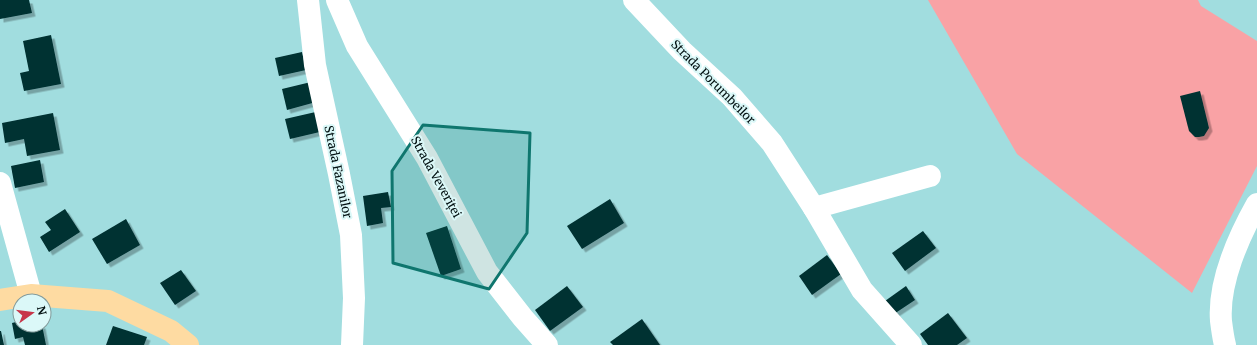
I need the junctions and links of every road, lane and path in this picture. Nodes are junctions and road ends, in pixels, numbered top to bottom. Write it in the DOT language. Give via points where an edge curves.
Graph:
graph roads {
  1 [pos="308,0"];
  2 [pos="337,0"];
  3 [pos="634,0"];
  4 [pos="930,176"];
  5 [pos="0,183"];
  6 [pos="1257,204"];
  7 [pos="814,208"];
  8 [pos="30,293"];
  9 [pos="52,297"];
  10 [pos="12,298"];
  11 [pos="0,300"];
  12 [pos="188,345"];
  13 [pos="352,345"];
  14 [pos="548,345"];
  15 [pos="911,345"];
  16 [pos="1224,345"];
  1 -- 13 [label="street, Strada Fazanilor" via="315,65 351,235 354,298"];
  2 -- 14 [label="street, Strada Veveriței" via="357,46 427,158 487,272"];
  3 -- 7 [label="street, Strada Porumbeilor" via="682,51 732,97 762,131"];
  4 -- 7 [label="street"];
  5 -- 8 [label="street"];
  6 -- 16 [label="street" via="1237,246 1225,283 1221,319"];
  7 -- 15 [label="street, Strada Porumbeilor" via="862,290"];
  9 -- 12 [label="main road" via="108,301 171,331"];
  10 -- 11 [label="main road"];
}
